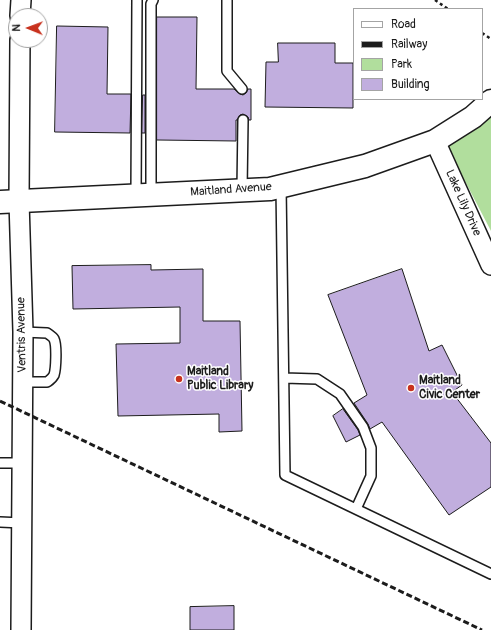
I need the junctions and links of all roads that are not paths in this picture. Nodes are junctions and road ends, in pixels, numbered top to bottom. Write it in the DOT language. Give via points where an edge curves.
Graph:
graph roads {
  1 [pos="137,0"];
  2 [pos="153,0"];
  3 [pos="227,0"];
  4 [pos="19,48"];
  5 [pos="242,89"];
  6 [pos="491,101"];
  7 [pos="243,120"];
  8 [pos="435,141"];
  9 [pos="281,186"];
  10 [pos="242,190"];
  11 [pos="143,195"];
  12 [pos="9,202"];
  13 [pos="491,265"];
  14 [pos="23,332"];
  15 [pos="284,378"];
  16 [pos="23,382"];
  17 [pos="0,463"];
  18 [pos="22,463"];
  19 [pos="356,509"];
  20 [pos="0,522"];
  21 [pos="22,523"];
  22 [pos="491,574"];
  23 [pos="21,630"];
  1 -- 11 [label="lane"];
  2 -- 11 [label="lane"];
  3 -- 5 [label="lane" via="227,72"];
  4 -- 12 [label="street, Ventris Avenue"];
  6 -- 8 [label="main road, Maitland Avenue" via="473,117"];
  7 -- 10 [label="lane"];
  8 -- 9 [label="main road, Maitland Avenue" via="365,166"];
  8 -- 13 [label="street, Lake Lily Drive"];
  9 -- 10 [label="main road, Maitland Avenue"];
  9 -- 15 [label="lane"];
  10 -- 11 [label="main road, Maitland Avenue"];
  11 -- 12 [label="main road, Maitland Avenue"];
  12 -- 14 [label="street, Ventris Avenue"];
  14 -- 16 [label="street, Ventris Avenue"];
  14 -- 16 [label="lane" via="47,333 52,336 56,345 55,371 51,380"];
  15 -- 19 [label="lane" via="285,475"];
  15 -- 19 [label="lane" via="317,379 340,394 363,427 371,448 371,476"];
  16 -- 18 [label="street, Ventris Avenue"];
  17 -- 18 [label="lane"];
  18 -- 21 [label="street, Ventris Avenue"];
  19 -- 22 [label="lane"];
  20 -- 21 [label="lane"];
  21 -- 23 [label="street, Ventris Avenue"];
}
